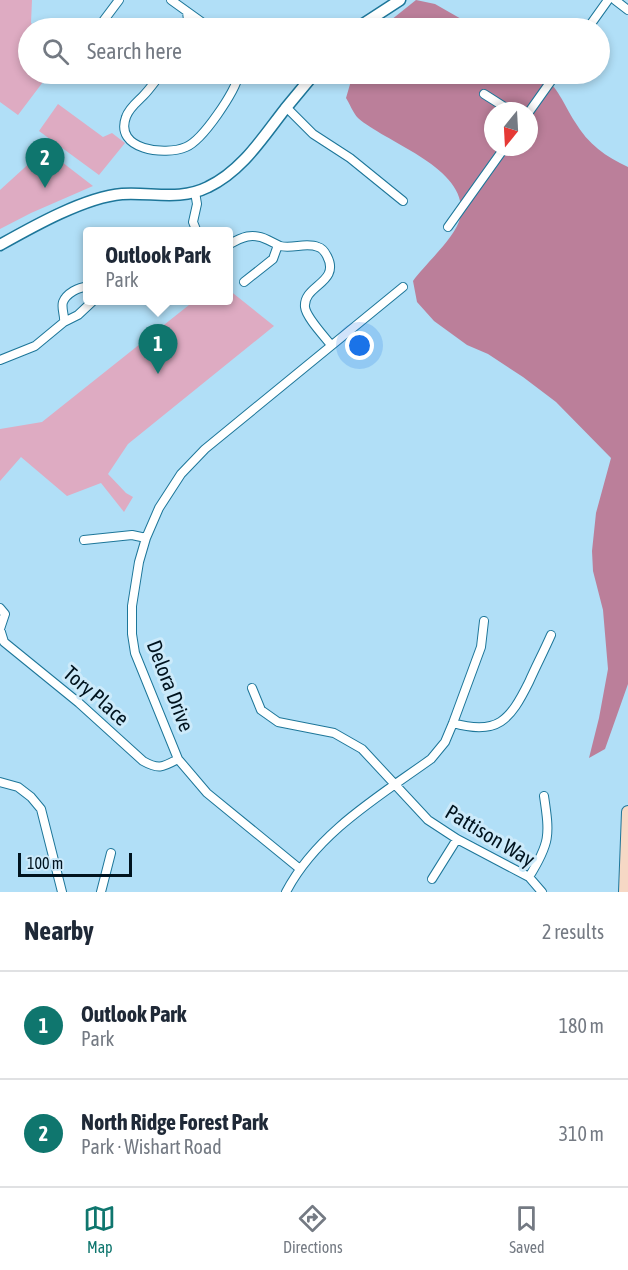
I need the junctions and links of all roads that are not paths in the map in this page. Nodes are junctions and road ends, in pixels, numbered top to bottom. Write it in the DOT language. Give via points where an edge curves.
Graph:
graph roads {
  1 [pos="120,0"];
  2 [pos="171,0"];
  3 [pos="400,0"];
  4 [pos="608,0"];
  5 [pos="615,0"];
  6 [pos="628,10"];
  7 [pos="187,12"];
  8 [pos="106,18"];
  9 [pos="188,18"];
  10 [pos="195,18"];
  11 [pos="372,18"];
  12 [pos="595,18"];
  13 [pos="151,84"];
  14 [pos="235,84"];
  15 [pos="306,84"];
  16 [pos="549,84"];
  17 [pos="484,93"];
  18 [pos="498,102"];
  19 [pos="536,102"];
  20 [pos="286,107"];
  21 [pos="499,156"];
  22 [pos="195,192"];
  23 [pos="403,201"];
  24 [pos="195,227"];
  25 [pos="448,227"];
  26 [pos="233,242"];
  27 [pos="0,245"];
  28 [pos="278,245"];
  29 [pos="244,282"];
  30 [pos="83,287"];
  31 [pos="403,287"];
  32 [pos="89,305"];
  33 [pos="64,322"];
  34 [pos="330,345"];
  35 [pos="0,360"];
  36 [pos="146,538"];
  37 [pos="84,540"];
  38 [pos="0,608"];
  39 [pos="484,621"];
  40 [pos="0,629"];
  41 [pos="552,635"];
  42 [pos="252,688"];
  43 [pos="453,723"];
  44 [pos="178,759"];
  45 [pos="0,782"];
  46 [pos="395,785"];
  47 [pos="544,796"];
  48 [pos="628,812"];
  49 [pos="457,839"];
  50 [pos="111,853"];
  51 [pos="300,869"];
  52 [pos="528,877"];
  53 [pos="432,879"];
  54 [pos="63,892"];
  55 [pos="101,892"];
  56 [pos="286,892"];
  57 [pos="543,892"];
  58 [pos="625,892"];
  1 -- 8 [label="street"];
  2 -- 7 [label="street"];
  3 -- 11 [label="street"];
  4 -- 12 [label="street"];
  5 -- 6 [label="street"];
  7 -- 9 [label="street"];
  7 -- 10 [label="street"];
  13 -- 14 [label="street" via="129,110 124,124 131,141 145,149 163,152 186,147 200,137"];
  15 -- 20 [label="street"];
  16 -- 19 [label="street"];
  17 -- 18 [label="street"];
  20 -- 22 [label="street" via="245,159 226,176"];
  20 -- 23 [label="street" via="313,134"];
  21 -- 25 [label="street"];
  22 -- 24 [label="street"];
  22 -- 27 [label="street" via="170,196 122,194 95,201 42,221"];
  26 -- 28 [label="street" via="254,235"];
  28 -- 29 [label="street" via="273,259"];
  28 -- 34 [label="street" via="320,247 327,254 329,274 308,295 304,306"];
  30 -- 33 [label="street" via="65,299"];
  31 -- 34 [label="street, Delora Drive"];
  32 -- 33 [label="street"];
  33 -- 35 [label="street" via="34,346"];
  34 -- 36 [label="street, Delora Drive" via="205,448 181,474"];
  36 -- 37 [label="street" via="132,535"];
  36 -- 44 [label="street, Delora Drive" via="134,586 132,634 138,662"];
  38 -- 40 [label="street, Tory Place" via="5,614"];
  39 -- 43 [label="street" via="481,647"];
  40 -- 44 [label="street, Tory Place" via="4,642 80,703 143,761 163,767"];
  41 -- 43 [label="street" via="517,706 506,719 492,726 471,728"];
  42 -- 46 [label="street, Pattison Way" via="261,710 278,722 334,733 362,749"];
  43 -- 46 [label="street" via="445,742 431,759"];
  44 -- 51 [label="street, Delora Drive" via="207,793"];
  45 -- 54 [label="street" via="18,787 41,809"];
  46 -- 49 [label="street, Pattison Way" via="428,820"];
  46 -- 51 [label="street" via="329,836"];
  47 -- 52 [label="street" via="548,840"];
  48 -- 58 [label="main road"];
  49 -- 52 [label="street, Pattison Way"];
  49 -- 53 [label="street"];
  50 -- 55 [label="street"];
  51 -- 56 [label="street"];
  52 -- 57 [label="street, Pattison Way"];
}
